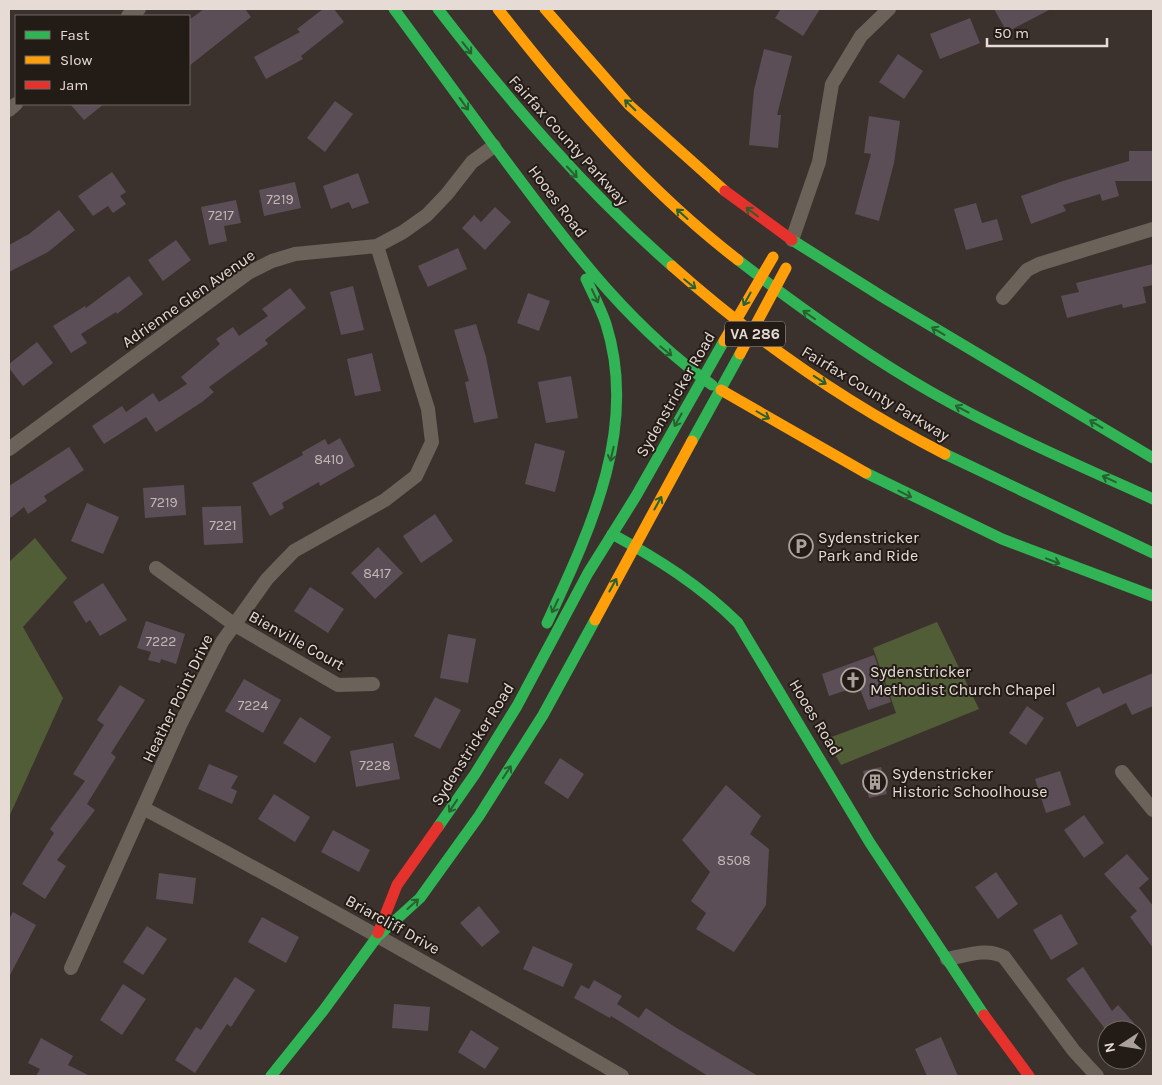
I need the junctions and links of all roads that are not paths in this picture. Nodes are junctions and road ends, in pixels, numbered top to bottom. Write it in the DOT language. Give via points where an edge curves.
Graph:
graph roads {
  1 [pos="394,9"];
  2 [pos="438,9"];
  3 [pos="498,9"];
  4 [pos="545,9"];
  5 [pos="889,9"];
  6 [pos="494,146"];
  7 [pos="1153,229"];
  8 [pos="563,238"];
  9 [pos="377,246"];
  10 [pos="785,253"];
  11 [pos="1003,298"];
  12 [pos="702,378"];
  13 [pos="721,390"];
  14 [pos="9,449"];
  15 [pos="1153,458"];
  16 [pos="1153,499"];
  17 [pos="612,534"];
  18 [pos="635,546"];
  19 [pos="1153,553"];
  20 [pos="156,568"];
  21 [pos="1153,596"];
  22 [pos="235,625"];
  23 [pos="373,684"];
  24 [pos="517,706"];
  25 [pos="1122,772"];
  26 [pos="143,808"];
  27 [pos="1153,810"];
  28 [pos="377,937"];
  29 [pos="947,960"];
  30 [pos="70,968"];
  31 [pos="271,1076"];
  32 [pos="622,1076"];
  33 [pos="1029,1076"];
  34 [pos="1097,1076"];
  1 -- 6 [label="main road, Hooes Road, one-way"];
  2 -- 19 [label="main road, Fairfax County Parkway / VA 286, one-way" via="518,111 595,195 673,270 762,340 831,387 925,444 1011,488"];
  16 -- 3 [label="main road, Fairfax County Parkway / VA 286, one-way" via="1022,440 930,392 779,293 712,240 646,180 564,93"];
  10 -- 4 [label="main road, one-way" via="735,198 646,121 585,58"];
  5 -- 10 [label="street" via="861,36 832,84 819,162"];
  6 -- 8 [label="main road, Hooes Road"];
  6 -- 9 [label="street, Adrienne Glen Avenue" via="472,162 428,215"];
  7 -- 11 [label="street" via="1039,264 1027,270"];
  8 -- 12 [label="main road, Hooes Road, one-way" via="636,324 660,347"];
  8 -- 24 [label="main road, one-way" via="590,286 608,328 617,370 618,414 607,474 573,564 537,644"];
  9 -- 14 [label="street, Adrienne Glen Avenue" via="295,254 248,273"];
  9 -- 22 [label="street, Heather Point Drive" via="428,410 432,442 416,476 385,500 294,551 267,579"];
  10 -- 12 [label="main road, Sydenstricker Road, one-way, bridge"];
  10 -- 13 [label="main road, Sydenstricker Road, bridge"];
  15 -- 10 [label="main road, one-way" via="886,299"];
  12 -- 13 [label="main road, Hooes Road"];
  12 -- 17 [label="main road, Sydenstricker Road, one-way"];
  18 -- 13 [label="main road, Sydenstricker Road, one-way"];
  13 -- 21 [label="main road, Hooes Road, one-way" via="848,464 952,517 1040,556"];
  17 -- 18 [label="main road, Hooes Road"];
  17 -- 24 [label="main road, Sydenstricker Road"];
  28 -- 18 [label="main road, Sydenstricker Road, one-way" via="420,898 479,816 542,715"];
  18 -- 29 [label="main road, Hooes Road" via="708,596 745,633 870,843"];
  20 -- 22 [label="street, Bienville Court"];
  22 -- 23 [label="street, Bienville Court" via="338,684"];
  22 -- 26 [label="street, Heather Point Drive" via="222,642 181,723"];
  24 -- 28 [label="main road, Sydenstricker Road, one-way" via="397,885"];
  25 -- 27 [label="street"];
  26 -- 28 [label="street, Briarcliff Drive"];
  26 -- 30 [label="street, Heather Point Drive"];
  28 -- 31 [label="main road, Sydenstricker Road"];
  28 -- 32 [label="street, Briarcliff Drive" via="414,955"];
  29 -- 33 [label="main road, Hooes Road"];
  29 -- 34 [label="street" via="986,952 1004,957 1074,1051"];
}
